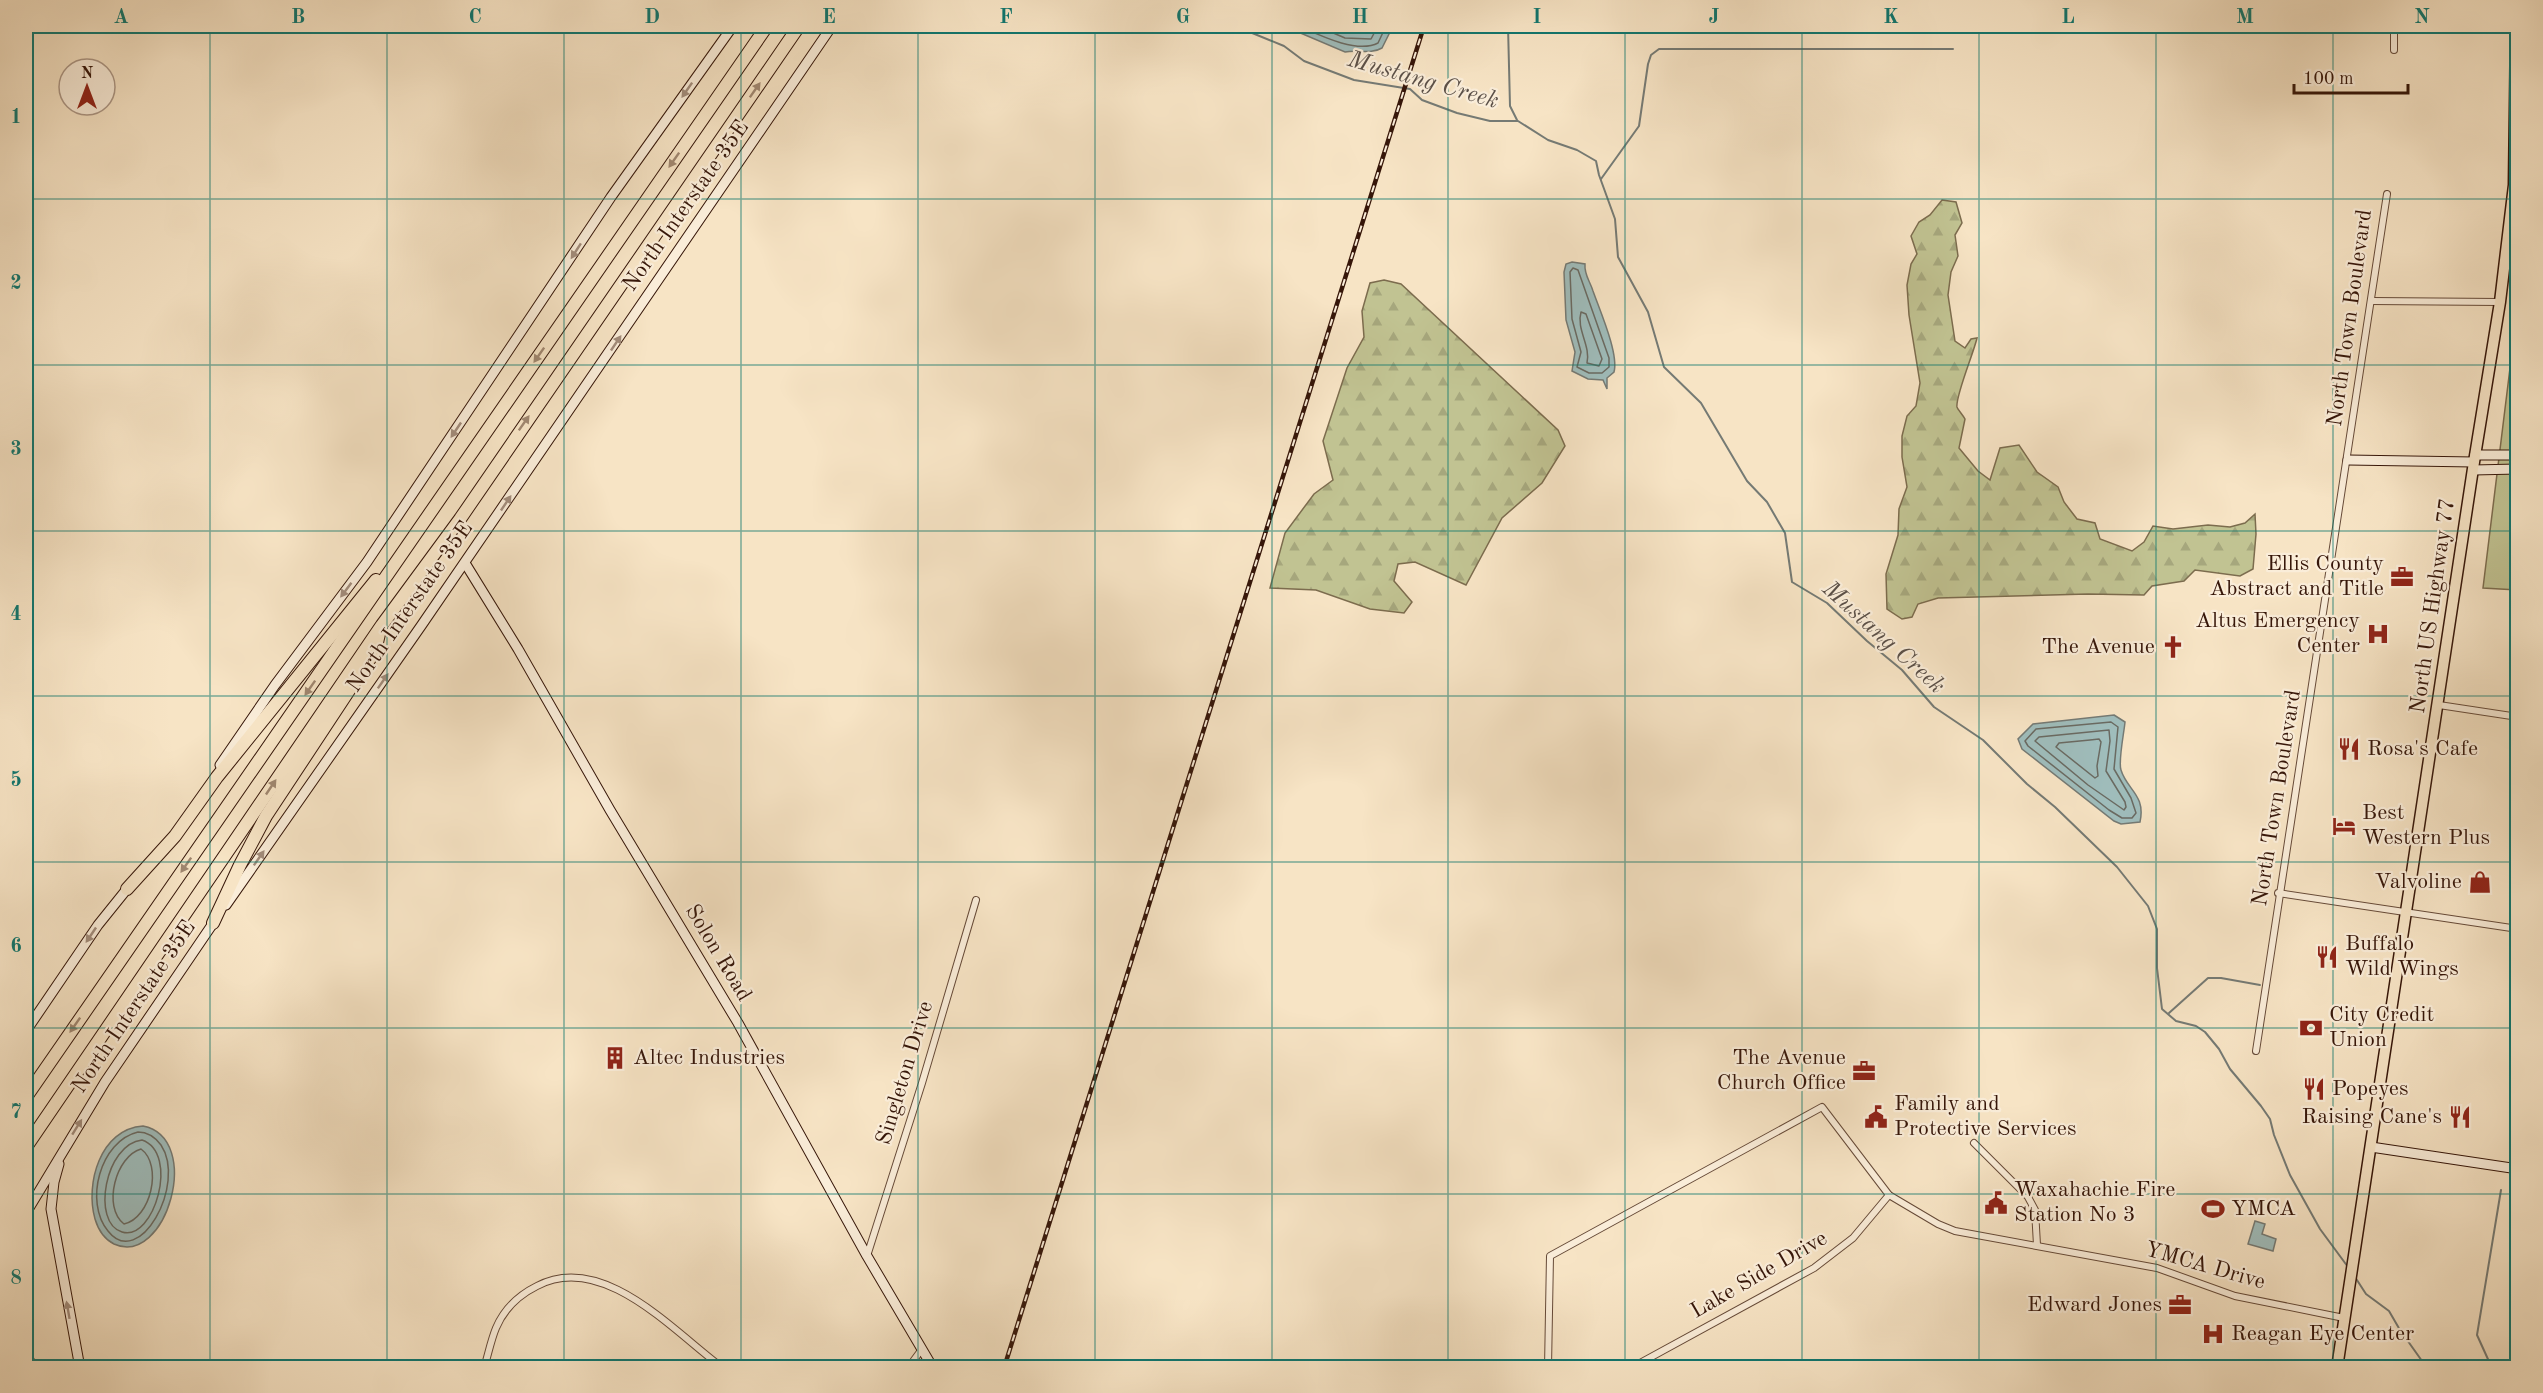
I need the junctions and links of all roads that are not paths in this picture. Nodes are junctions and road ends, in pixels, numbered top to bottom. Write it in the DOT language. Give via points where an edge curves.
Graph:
graph roads {
  1 [pos="733,26"];
  2 [pos="767,26"];
  3 [pos="799,26"];
  4 [pos="832,26"];
  5 [pos="2394,26"];
  6 [pos="2516,26"];
  7 [pos="2394,50"];
  8 [pos="2517,84"];
  9 [pos="2517,97"];
  10 [pos="2387,194"];
  11 [pos="2371,301"];
  12 [pos="2500,302"];
  13 [pos="2517,456"];
  14 [pos="2348,460"];
  15 [pos="2474,463"];
  16 [pos="2517,469"];
  17 [pos="438,501"];
  18 [pos="465,563"];
  19 [pos="381,625"];
  20 [pos="2439,705"];
  21 [pos="2517,717"];
  22 [pos="127,889"];
  23 [pos="2278,893"];
  24 [pos="976,900"];
  25 [pos="2406,912"];
  26 [pos="213,923"];
  27 [pos="2517,929"];
  28 [pos="26,1031"];
  29 [pos="2256,1051"];
  30 [pos="26,1097"];
  31 [pos="1974,1143"];
  32 [pos="26,1147"];
  33 [pos="65,1147"];
  34 [pos="2371,1147"];
  35 [pos="2517,1169"];
  36 [pos="1889,1195"];
  37 [pos="26,1213"];
  38 [pos="2037,1245"];
  39 [pos="867,1256"];
  40 [pos="2345,1313"];
  41 [pos="922,1349"];
  42 [pos="26,1353"];
  43 [pos="33,1368"];
  44 [pos="80,1368"];
  45 [pos="484,1368"];
  46 [pos="723,1368"];
  47 [pos="908,1368"];
  48 [pos="933,1368"];
  49 [pos="1548,1368"];
  50 [pos="1631,1368"];
  51 [pos="2337,1368"];
  1 -- 22 [label="street, one-way" via="611,197 367,562"];
  2 -- 17 [label="highway, one-way"];
  19 -- 3 [label="highway, one-way" via="460,519"];
  18 -- 4 [label="street, North Interstate 35E, one-way"];
  5 -- 7 [label="street"];
  6 -- 8 [label="main road, North US Highway 77"];
  8 -- 9 [label="main road, North US Highway 77"];
  9 -- 12 [label="main road, North US Highway 77" via="2514,185"];
  10 -- 11 [label="street, North Town Boulevard"];
  11 -- 12 [label="street"];
  11 -- 14 [label="street, North Town Boulevard"];
  12 -- 15 [label="main road, North US Highway 77"];
  13 -- 15 [label="street"];
  14 -- 15 [label="street"];
  14 -- 23 [label="street, North Town Boulevard"];
  15 -- 16 [label="street"];
  15 -- 20 [label="main road, North US Highway 77"];
  17 -- 22 [label="highway" via="217,777 175,836"];
  17 -- 30 [label="highway, one-way"];
  26 -- 18 [label="street, North Interstate 35E, one-way"];
  18 -- 39 [label="street, Solon Road" via="738,1023"];
  19 -- 26 [label="highway" via="375,651 266,816"];
  32 -- 19 [label="highway, one-way"];
  20 -- 21 [label="street"];
  20 -- 25 [label="main road, North US Highway 77"];
  22 -- 28 [label="street, one-way"];
  23 -- 25 [label="street"];
  23 -- 29 [label="street, North Town Boulevard"];
  24 -- 39 [label="street, Singleton Drive"];
  25 -- 27 [label="street"];
  25 -- 34 [label="main road, North US Highway 77"];
  33 -- 26 [label="street, North Interstate 35E, one-way"];
  31 -- 38 [label="street" via="2028,1197 2035,1210"];
  33 -- 37 [label="street, North Interstate 35E"];
  44 -- 33 [label="street, one-way" via="51,1209 54,1182"];
  34 -- 35 [label="street"];
  34 -- 40 [label="main road, North US Highway 77"];
  36 -- 38 [label="street, YMCA Drive" via="1955,1231"];
  36 -- 49 [label="street, YMCA Drive" via="1822,1107 1550,1256"];
  36 -- 50 [label="street, Lake Side Drive" via="1853,1238 1814,1268"];
  38 -- 40 [label="street, YMCA Drive" via="2157,1268 2235,1296"];
  39 -- 41 [label="street, Solon Road"];
  40 -- 51 [label="main road, North US Highway 77"];
  41 -- 47 [label="street"];
  41 -- 48 [label="street, Solon Road"];
  42 -- 43 [label="street"];
  45 -- 46 [label="street" via="496,1328 522,1294 546,1281 577,1277 606,1285 646,1306"];
}
